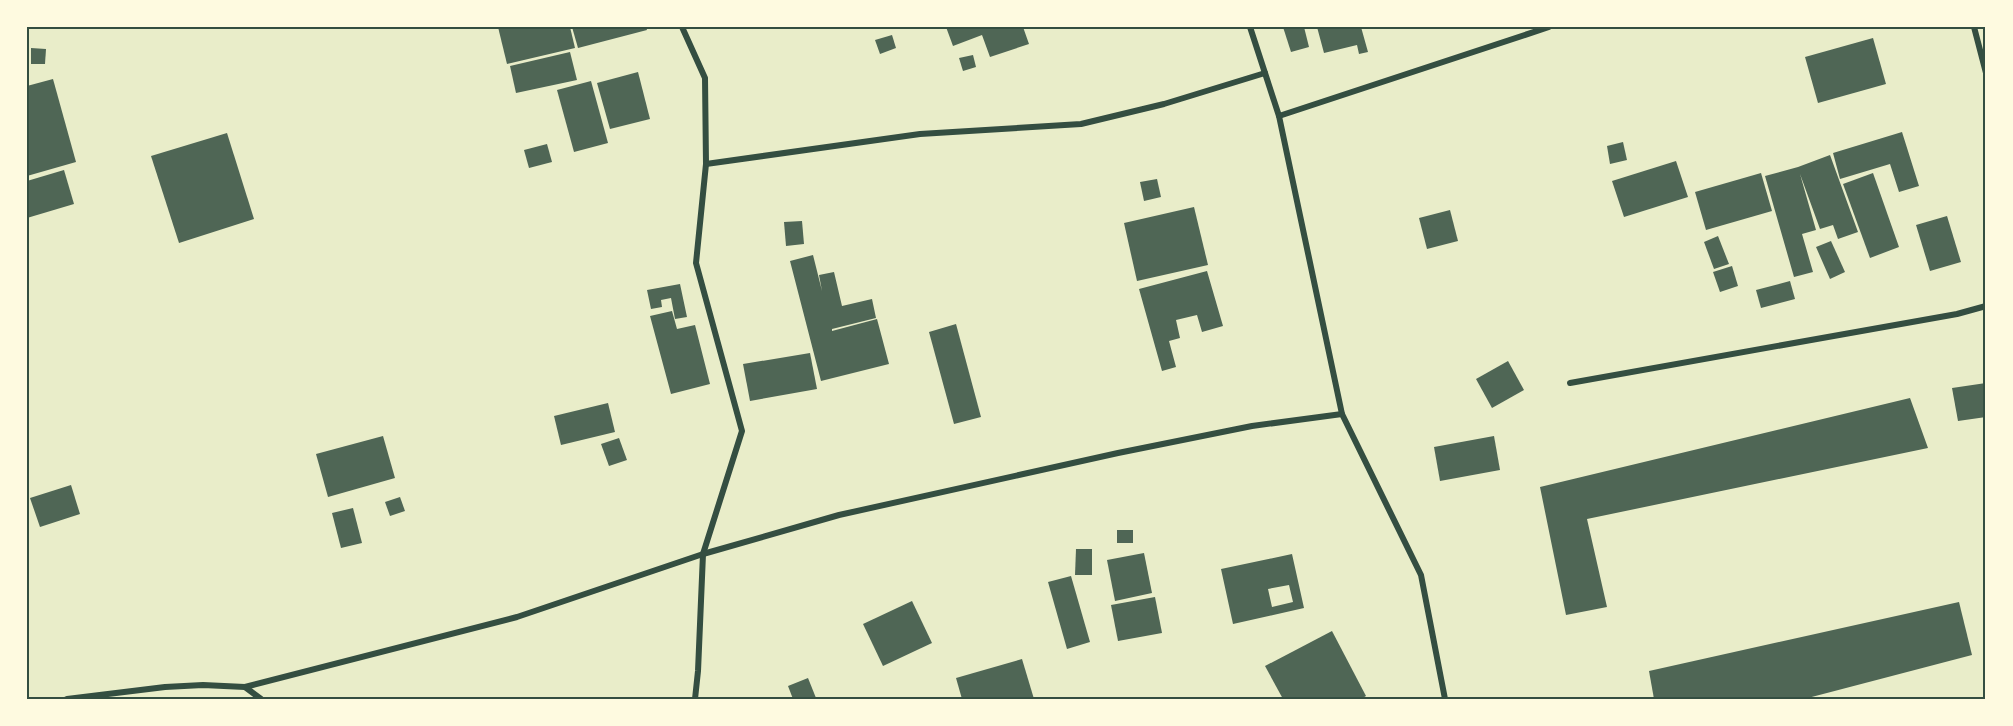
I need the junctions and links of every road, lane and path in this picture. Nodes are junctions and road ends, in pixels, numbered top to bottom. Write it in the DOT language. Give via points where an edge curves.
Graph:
graph roads {
  1 [pos="682,27"];
  2 [pos="1250,27"];
  3 [pos="1548,27"];
  4 [pos="1974,27"];
  5 [pos="1265,73"];
  6 [pos="1986,73"];
  7 [pos="1279,116"];
  8 [pos="706,164"];
  9 [pos="1986,306"];
  10 [pos="1570,383"];
  11 [pos="1342,414"];
  12 [pos="703,554"];
  13 [pos="245,687"];
  14 [pos="68,699"];
  15 [pos="261,699"];
  16 [pos="695,699"];
  17 [pos="1445,699"];
  1 -- 8 [label="street" via="705,78"];
  2 -- 5 [label="street"];
  3 -- 7 [label="street"];
  4 -- 6 [label="street"];
  5 -- 7 [label="street"];
  5 -- 8 [label="street" via="1081,124 920,134"];
  7 -- 11 [label="street"];
  8 -- 12 [label="street" via="696,263 742,430"];
  9 -- 10 [label="street"];
  11 -- 12 [label="street" via="1252,426 1118,453 839,515"];
  11 -- 17 [label="street" via="1422,574"];
  12 -- 13 [label="street" via="517,617"];
  12 -- 16 [label="street"];
  13 -- 14 [label="street" via="165,687"];
  13 -- 15 [label="street"];
}
